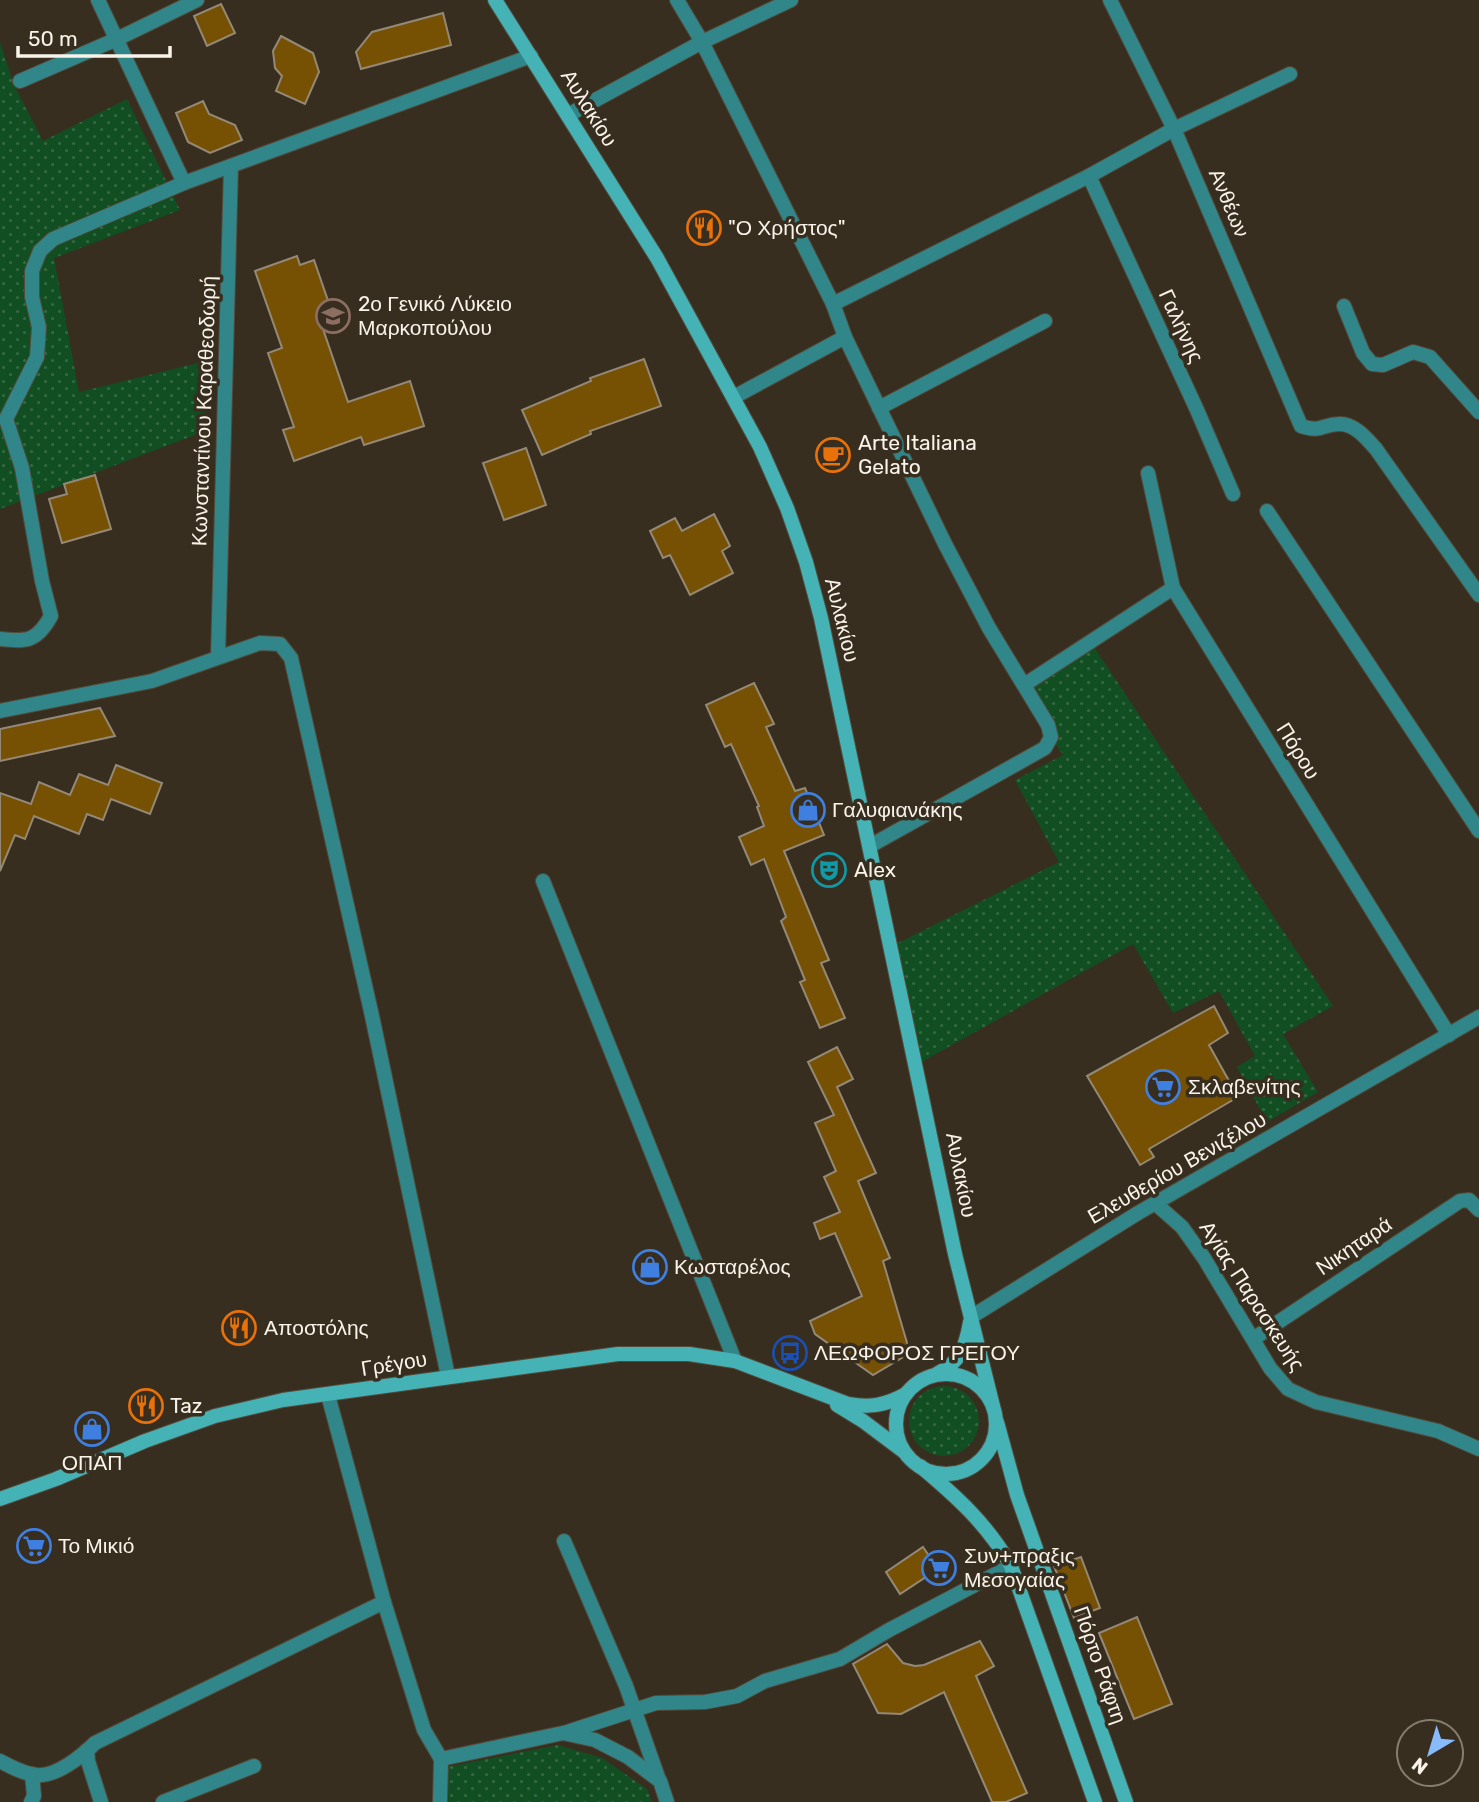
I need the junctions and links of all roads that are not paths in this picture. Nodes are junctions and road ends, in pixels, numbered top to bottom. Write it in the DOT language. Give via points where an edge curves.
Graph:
graph roads {
  1 [pos="98,0"];
  2 [pos="197,0"];
  3 [pos="495,0"];
  4 [pos="677,0"];
  5 [pos="790,0"];
  6 [pos="1110,0"];
  7 [pos="117,39"];
  8 [pos="702,43"];
  9 [pos="531,55"];
  10 [pos="1290,74"];
  11 [pos="20,81"];
  12 [pos="568,115"];
  13 [pos="1174,129"];
  14 [pos="231,166"];
  15 [pos="1089,176"];
  16 [pos="184,183"];
  17 [pos="834,303"];
  18 [pos="1344,306"];
  19 [pos="1045,321"];
  20 [pos="845,337"];
  21 [pos="734,397"];
  22 [pos="879,408"];
  23 [pos="1479,412"];
  24 [pos="3,423"];
  25 [pos="1148,473"];
  26 [pos="1233,494"];
  27 [pos="1267,512"];
  28 [pos="1173,587"];
  29 [pos="1479,595"];
  30 [pos="0,639"];
  31 [pos="218,657"];
  32 [pos="1024,685"];
  33 [pos="0,711"];
  34 [pos="1479,831"];
  35 [pos="870,846"];
  36 [pos="543,881"];
  37 [pos="1479,1017"];
  38 [pos="1449,1035"];
  39 [pos="1156,1204"];
  40 [pos="1479,1209"];
  41 [pos="971,1317"];
  42 [pos="1253,1339"];
  43 [pos="735,1361"];
  44 [pos="935,1375"];
  45 [pos="448,1376"];
  46 [pos="804,1388"];
  47 [pos="906,1394"];
  48 [pos="328,1395"];
  49 [pos="993,1406"];
  50 [pos="997,1422"];
  51 [pos="1479,1449"];
  52 [pos="906,1453"];
  53 [pos="920,1466"];
  54 [pos="0,1499"];
  55 [pos="564,1541"];
  56 [pos="1011,1566"];
  57 [pos="384,1602"];
  58 [pos="634,1709"];
  59 [pos="563,1733"];
  60 [pos="88,1750"];
  61 [pos="441,1759"];
  62 [pos="0,1761"];
  63 [pos="254,1766"];
  64 [pos="32,1774"];
  65 [pos="660,1781"];
  66 [pos="31,1802"];
  67 [pos="101,1802"];
  68 [pos="163,1802"];
  69 [pos="440,1802"];
  70 [pos="667,1802"];
  71 [pos="1095,1802"];
  72 [pos="1126,1802"];
  1 -- 7 [label="street"];
  2 -- 7 [label="street"];
  3 -- 9 [label="main road, Αυλακίου"];
  4 -- 8 [label="street"];
  5 -- 8 [label="street"];
  6 -- 13 [label="street, Ανθέων"];
  7 -- 11 [label="street"];
  7 -- 16 [label="street"];
  8 -- 12 [label="street"];
  8 -- 17 [label="street"];
  9 -- 12 [label="main road, Αυλακίου"];
  9 -- 14 [label="street"];
  10 -- 13 [label="street"];
  12 -- 21 [label="main road, Αυλακίου" via="657,258"];
  13 -- 15 [label="street"];
  13 -- 29 [label="street, Ανθέων" via="1301,426 1315,430 1341,424 1361,433"];
  14 -- 16 [label="street"];
  14 -- 31 [label="street, Κωνσταντίνου Καραθεοδωρή"];
  15 -- 17 [label="street"];
  15 -- 26 [label="street, Γαλήνης"];
  16 -- 24 [label="street" via="52,239 40,251 32,271 39,327 37,357"];
  17 -- 20 [label="street"];
  18 -- 23 [label="street" via="1372,364 1383,365 1413,352 1430,357"];
  19 -- 22 [label="street"];
  20 -- 21 [label="street"];
  20 -- 22 [label="street"];
  21 -- 35 [label="main road, Αυλακίου" via="761,447 806,562"];
  22 -- 32 [label="street" via="944,544"];
  24 -- 30 [label="street" via="22,467 51,616 41,634 22,641"];
  25 -- 28 [label="street, Πόρου"];
  27 -- 34 [label="street"];
  28 -- 32 [label="street"];
  28 -- 38 [label="street, Πόρου"];
  31 -- 33 [label="street" via="152,681"];
  31 -- 45 [label="street" via="260,643 280,644 291,659"];
  32 -- 35 [label="street" via="1048,725 1051,737 1045,748"];
  35 -- 41 [label="main road, Αυλακίου"];
  36 -- 43 [label="street"];
  37 -- 38 [label="street, Ελευθερίου Βενιζέλου"];
  38 -- 39 [label="street, Ελευθερίου Βενιζέλου"];
  39 -- 41 [label="street, Ελευθερίου Βενιζέλου"];
  39 -- 42 [label="street, Αγίας Παρασκευής" via="1182,1227"];
  40 -- 42 [label="street, Νικηταρά" via="1469,1200 1460,1201"];
  41 -- 44 [label="main road, Αυλακίου" via="965,1347 947,1369"];
  41 -- 49 [label="main road, Αυλακίου"];
  42 -- 51 [label="street, Αγίας Παρασκευής" via="1288,1389 1315,1402 1438,1431"];
  43 -- 45 [label="main road, Γρέγου" via="689,1354 618,1354"];
  43 -- 46 [label="main road, Γρέγου"];
  44 -- 47 [label="main road"];
  44 -- 49 [label="main road" via="970,1379 984,1390"];
  45 -- 48 [label="main road, Γρέγου"];
  46 -- 47 [label="main road, Γρέγου" via="870,1407"];
  46 -- 52 [label="main road, Γρέγου" via="863,1421"];
  47 -- 52 [label="main road" via="896,1423"];
  48 -- 54 [label="main road, Γρέγου" via="215,1416"];
  48 -- 57 [label="street"];
  49 -- 50 [label="main road"];
  50 -- 53 [label="main road" via="988,1451 966,1470 937,1473"];
  50 -- 72 [label="main road, Πόρτο Ράφτη" via="1017,1495"];
  52 -- 53 [label="main road"];
  53 -- 56 [label="main road" via="971,1510"];
  55 -- 58 [label="street"];
  56 -- 58 [label="street" via="839,1659 765,1681 737,1696"];
  56 -- 71 [label="main road"];
  57 -- 60 [label="street"];
  57 -- 61 [label="street" via="424,1730"];
  58 -- 59 [label="street"];
  58 -- 65 [label="street"];
  59 -- 61 [label="street"];
  59 -- 65 [label="street" via="606,1745"];
  60 -- 64 [label="street" via="54,1772"];
  60 -- 67 [label="street"];
  61 -- 69 [label="street"];
  62 -- 64 [label="street"];
  63 -- 68 [label="street"];
  64 -- 66 [label="street"];
  65 -- 70 [label="street"];
}
